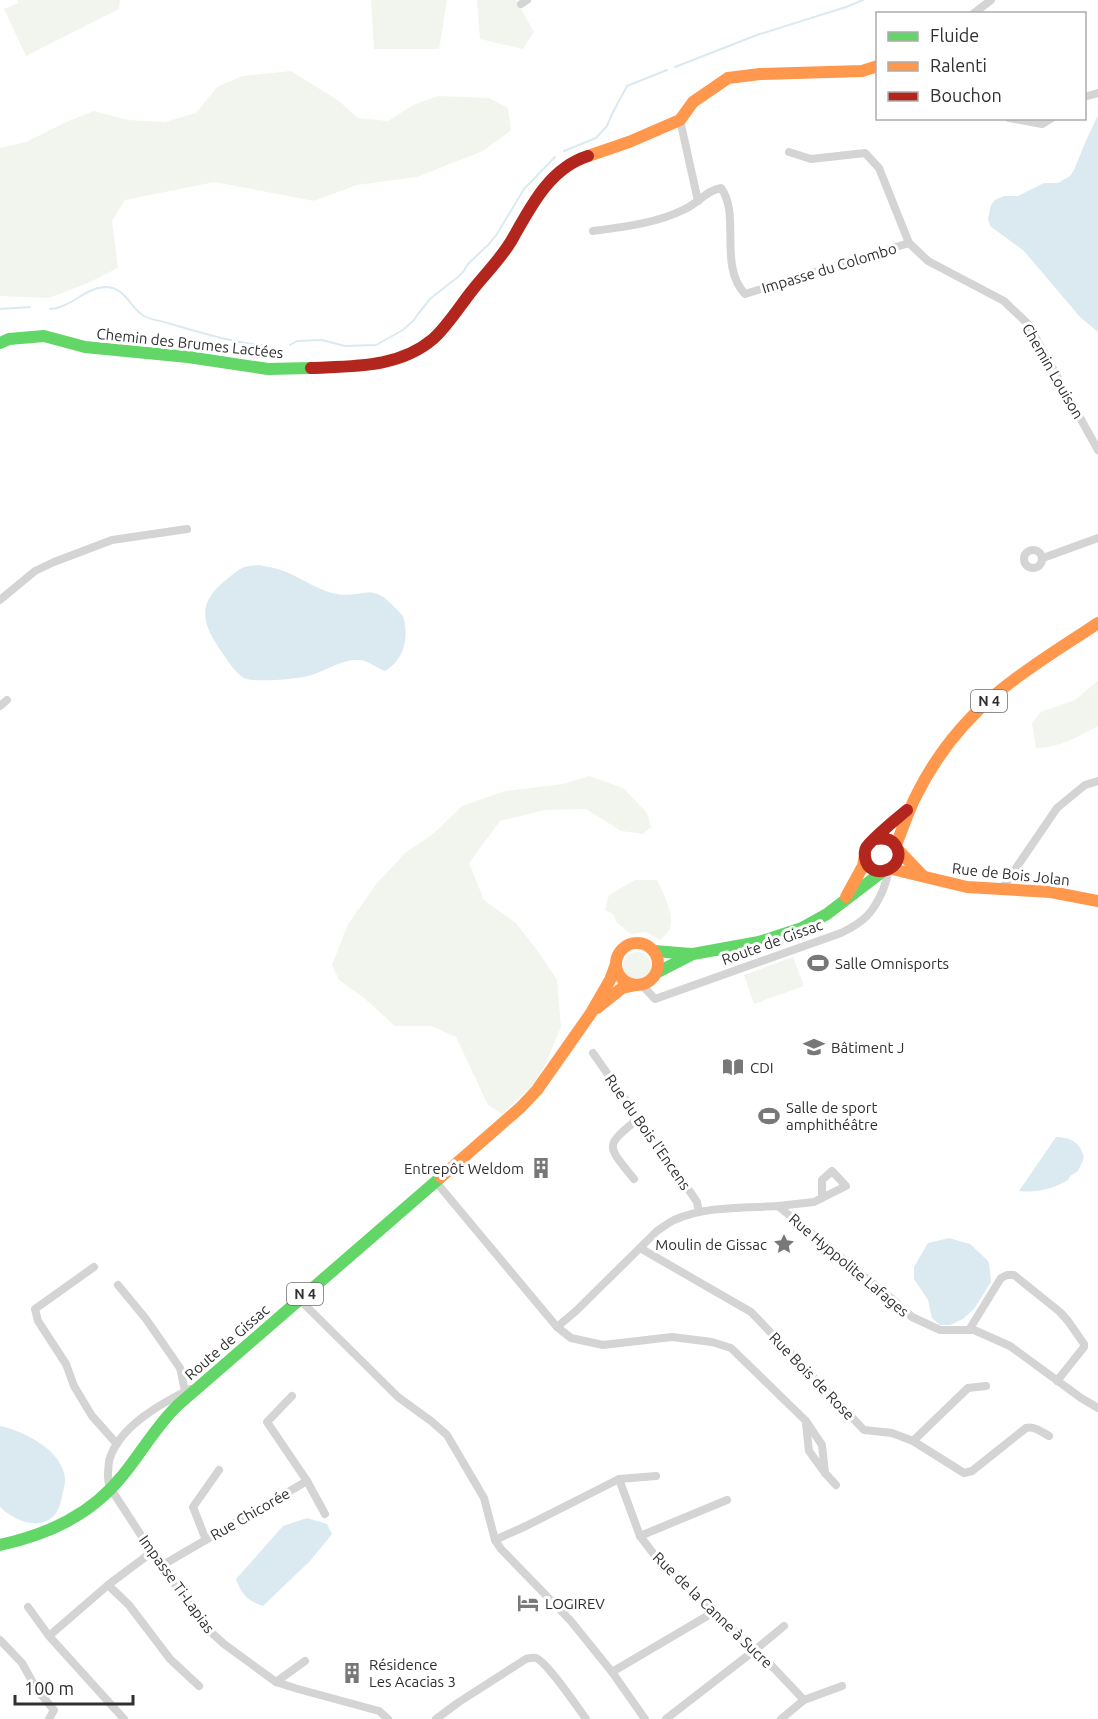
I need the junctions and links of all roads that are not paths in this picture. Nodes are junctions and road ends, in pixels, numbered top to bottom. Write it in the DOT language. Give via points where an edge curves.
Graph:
graph roads {
  1 [pos="991,0"];
  2 [pos="976,12"];
  3 [pos="876,67"];
  4 [pos="680,120"];
  5 [pos="1020,120"];
  6 [pos="1049,120"];
  7 [pos="789,152"];
  8 [pos="698,201"];
  9 [pos="593,231"];
  10 [pos="909,243"];
  11 [pos="0,343"];
  12 [pos="1098,450"];
  13 [pos="187,529"];
  14 [pos="1098,538"];
  15 [pos="1043,558"];
  16 [pos="0,600"];
  17 [pos="1098,623"];
  18 [pos="1098,781"];
  19 [pos="910,807"];
  20 [pos="875,839"];
  21 [pos="897,848"];
  22 [pos="865,855"];
  23 [pos="887,871"];
  24 [pos="922,876"];
  25 [pos="1001,890"];
  26 [pos="844,901"];
  27 [pos="1098,901"];
  28 [pos="654,951"];
  29 [pos="693,954"];
  30 [pos="616,964"];
  31 [pos="656,973"];
  32 [pos="639,985"];
  33 [pos="591,1013"];
  34 [pos="593,1053"];
  35 [pos="639,1118"];
  36 [pos="634,1179"];
  37 [pos="436,1182"];
  38 [pos="822,1198"];
  39 [pos="778,1206"];
  40 [pos="699,1212"];
  41 [pos="640,1248"];
  42 [pos="94,1267"];
  43 [pos="118,1286"];
  44 [pos="299,1299"];
  45 [pos="557,1327"];
  46 [pos="969,1330"];
  47 [pos="1057,1381"];
  48 [pos="201,1384"];
  49 [pos="986,1386"];
  50 [pos="185,1391"];
  51 [pos="292,1396"];
  52 [pos="1098,1408"];
  53 [pos="806,1421"];
  54 [pos="1049,1436"];
  55 [pos="913,1441"];
  56 [pos="117,1444"];
  57 [pos="219,1470"];
  58 [pos="825,1473"];
  59 [pos="656,1476"];
  60 [pos="619,1479"];
  61 [pos="307,1481"];
  62 [pos="836,1485"];
  63 [pos="111,1490"];
  64 [pos="727,1500"];
  65 [pos="325,1514"];
  66 [pos="640,1536"];
  67 [pos="206,1540"];
  68 [pos="495,1540"];
  69 [pos="0,1545"];
  70 [pos="152,1552"];
  71 [pos="161,1566"];
  72 [pos="108,1585"];
  73 [pos="28,1607"];
  74 [pos="714,1612"];
  75 [pos="784,1626"];
  76 [pos="49,1636"];
  77 [pos="0,1640"];
  78 [pos="755,1650"];
  79 [pos="305,1661"];
  80 [pos="612,1672"];
  81 [pos="276,1682"];
  82 [pos="199,1686"];
  83 [pos="842,1686"];
  84 [pos="804,1701"];
  85 [pos="49,1719"];
  86 [pos="124,1719"];
  87 [pos="388,1719"];
  88 [pos="436,1719"];
  89 [pos="586,1719"];
  90 [pos="645,1719"];
  91 [pos="666,1719"];
  92 [pos="780,1719"];
  1 -- 2 [label="street"];
  3 -- 4 [label="main road" via="862,71 728,78 693,102"];
  4 -- 8 [label="street"];
  4 -- 11 [label="main road, Chemin des Brumes Lactées" via="565,167 534,200 511,242 434,338 394,360 362,366 268,369 85,347 44,336"];
  5 -- 6 [label="street" via="1042,124"];
  7 -- 10 [label="street" via="811,159 865,153 879,168"];
  8 -- 9 [label="street, Impasse du Colombo" via="685,210 642,224"];
  8 -- 10 [label="street, Impasse du Colombo" via="713,189 722,188 727,196 733,271 745,294"];
  10 -- 12 [label="street, Chemin Louison" via="928,261 1004,301 1028,324"];
  13 -- 16 [label="street" via="112,540 54,561 35,571"];
  14 -- 15 [label="street"];
  17 -- 19 [label="main road, N 4" via="994,696 945,749"];
  18 -- 25 [label="street" via="1085,785 1058,808"];
  19 -- 20 [label="main road, N 4"];
  19 -- 21 [label="main road, N 4"];
  20 -- 21 [label="main road" via="889,839"];
  20 -- 22 [label="main road, N 4" via="867,846"];
  21 -- 23 [label="main road, N 4" via="897,861"];
  21 -- 24 [label="main road"];
  22 -- 23 [label="main road" via="872,869"];
  22 -- 26 [label="main road, Route de Gissac / N 4"];
  23 -- 24 [label="main road, Rue de Bois Jolan"];
  23 -- 26 [label="main road, Route de Gissac / N 4"];
  23 -- 32 [label="street, Route de Gissac" via="873,910 841,933 655,999"];
  24 -- 25 [label="main road, Rue de Bois Jolan" via="952,885"];
  25 -- 27 [label="main road, Rue de Bois Jolan" via="1051,892"];
  26 -- 29 [label="main road, Route de Gissac / N 4" via="788,933"];
  28 -- 29 [label="main road, Route de Gissac / N 4"];
  28 -- 30 [label="main road, N 4" via="643,944 630,944 619,952"];
  28 -- 31 [label="main road"];
  29 -- 31 [label="main road, Route de Gissac / N 4"];
  30 -- 32 [label="main road" via="620,977"];
  30 -- 33 [label="main road, Route de Gissac / N 4"];
  31 -- 32 [label="main road, N 4"];
  32 -- 33 [label="main road, Route de Gissac / N 4" via="622,988"];
  33 -- 37 [label="main road, Route de Gissac / N 4" via="537,1090"];
  34 -- 35 [label="street, Rue du Bois l'Encens"];
  35 -- 36 [label="street" via="614,1139 612,1146"];
  35 -- 40 [label="street, Rue du Bois l'Encens" via="697,1202"];
  37 -- 44 [label="main road, Route de Gissac / N 4"];
  37 -- 45 [label="street"];
  38 -- 39 [label="street"];
  39 -- 40 [label="street, Rue Hyppolite Lafages"];
  39 -- 46 [label="street, Rue Hyppolite Lafages" via="912,1317 940,1330"];
  40 -- 41 [label="street, Rue Hyppolite Lafages" via="672,1220"];
  41 -- 45 [label="street, Rue Hyppolite Lafages"];
  41 -- 55 [label="street, Rue Bois de Rose" via="751,1312 864,1430 892,1433"];
  42 -- 56 [label="street" via="35,1309 92,1416"];
  43 -- 50 [label="street" via="180,1368"];
  44 -- 48 [label="main road, Route de Gissac / N 4"];
  44 -- 68 [label="street" via="398,1397 447,1435 484,1498"];
  45 -- 53 [label="street" via="572,1338 603,1345 672,1337 730,1348"];
  46 -- 47 [label="street, Rue Hyppolite Lafages" via="1010,1346"];
  46 -- 47 [label="street" via="1001,1278 1014,1275 1060,1312 1084,1344"];
  47 -- 52 [label="street, Rue Hyppolite Lafages"];
  48 -- 50 [label="street"];
  48 -- 63 [label="main road, Route de Gissac / N 4" via="165,1418"];
  49 -- 55 [label="street" via="968,1389"];
  50 -- 56 [label="street" via="134,1424"];
  51 -- 61 [label="street" via="267,1422"];
  53 -- 58 [label="street" via="822,1445"];
  53 -- 58 [label="street" via="809,1451"];
  54 -- 55 [label="street, Rue Bois de Rose" via="1026,1428 972,1471 964,1473"];
  56 -- 63 [label="street" via="109,1458"];
  57 -- 67 [label="street" via="193,1507"];
  58 -- 62 [label="street"];
  59 -- 60 [label="street"];
  60 -- 66 [label="street, Rue de la Canne à Sucre"];
  60 -- 68 [label="street"];
  61 -- 65 [label="street, Rue Chicorée"];
  61 -- 67 [label="street, Rue Chicorée"];
  63 -- 69 [label="main road, Route de Gissac / N 4" via="89,1511 58,1528"];
  63 -- 70 [label="street, Impasse Ti-Lapias"];
  64 -- 66 [label="street"];
  66 -- 74 [label="street, Rue de la Canne à Sucre" via="659,1561"];
  67 -- 71 [label="street, Rue Chicorée"];
  68 -- 80 [label="street" via="570,1620"];
  70 -- 71 [label="street, Impasse Ti-Lapias"];
  70 -- 72 [label="street"];
  71 -- 81 [label="street, Impasse Ti-Lapias" via="212,1633"];
  72 -- 76 [label="street"];
  72 -- 82 [label="street" via="129,1605 170,1659"];
  73 -- 76 [label="street"];
  74 -- 78 [label="street, Rue de la Canne à Sucre"];
  74 -- 80 [label="street"];
  75 -- 78 [label="street"];
  76 -- 86 [label="street"];
  77 -- 85 [label="street" via="22,1663 54,1710"];
  78 -- 84 [label="street, Rue de la Canne à Sucre"];
  78 -- 91 [label="street"];
  79 -- 81 [label="street"];
  80 -- 90 [label="street"];
  81 -- 87 [label="street, Impasse Ti-Lapias" via="380,1711"];
  83 -- 84 [label="street"];
  84 -- 92 [label="street"];
  88 -- 89 [label="street" via="526,1659 536,1658"];
}
